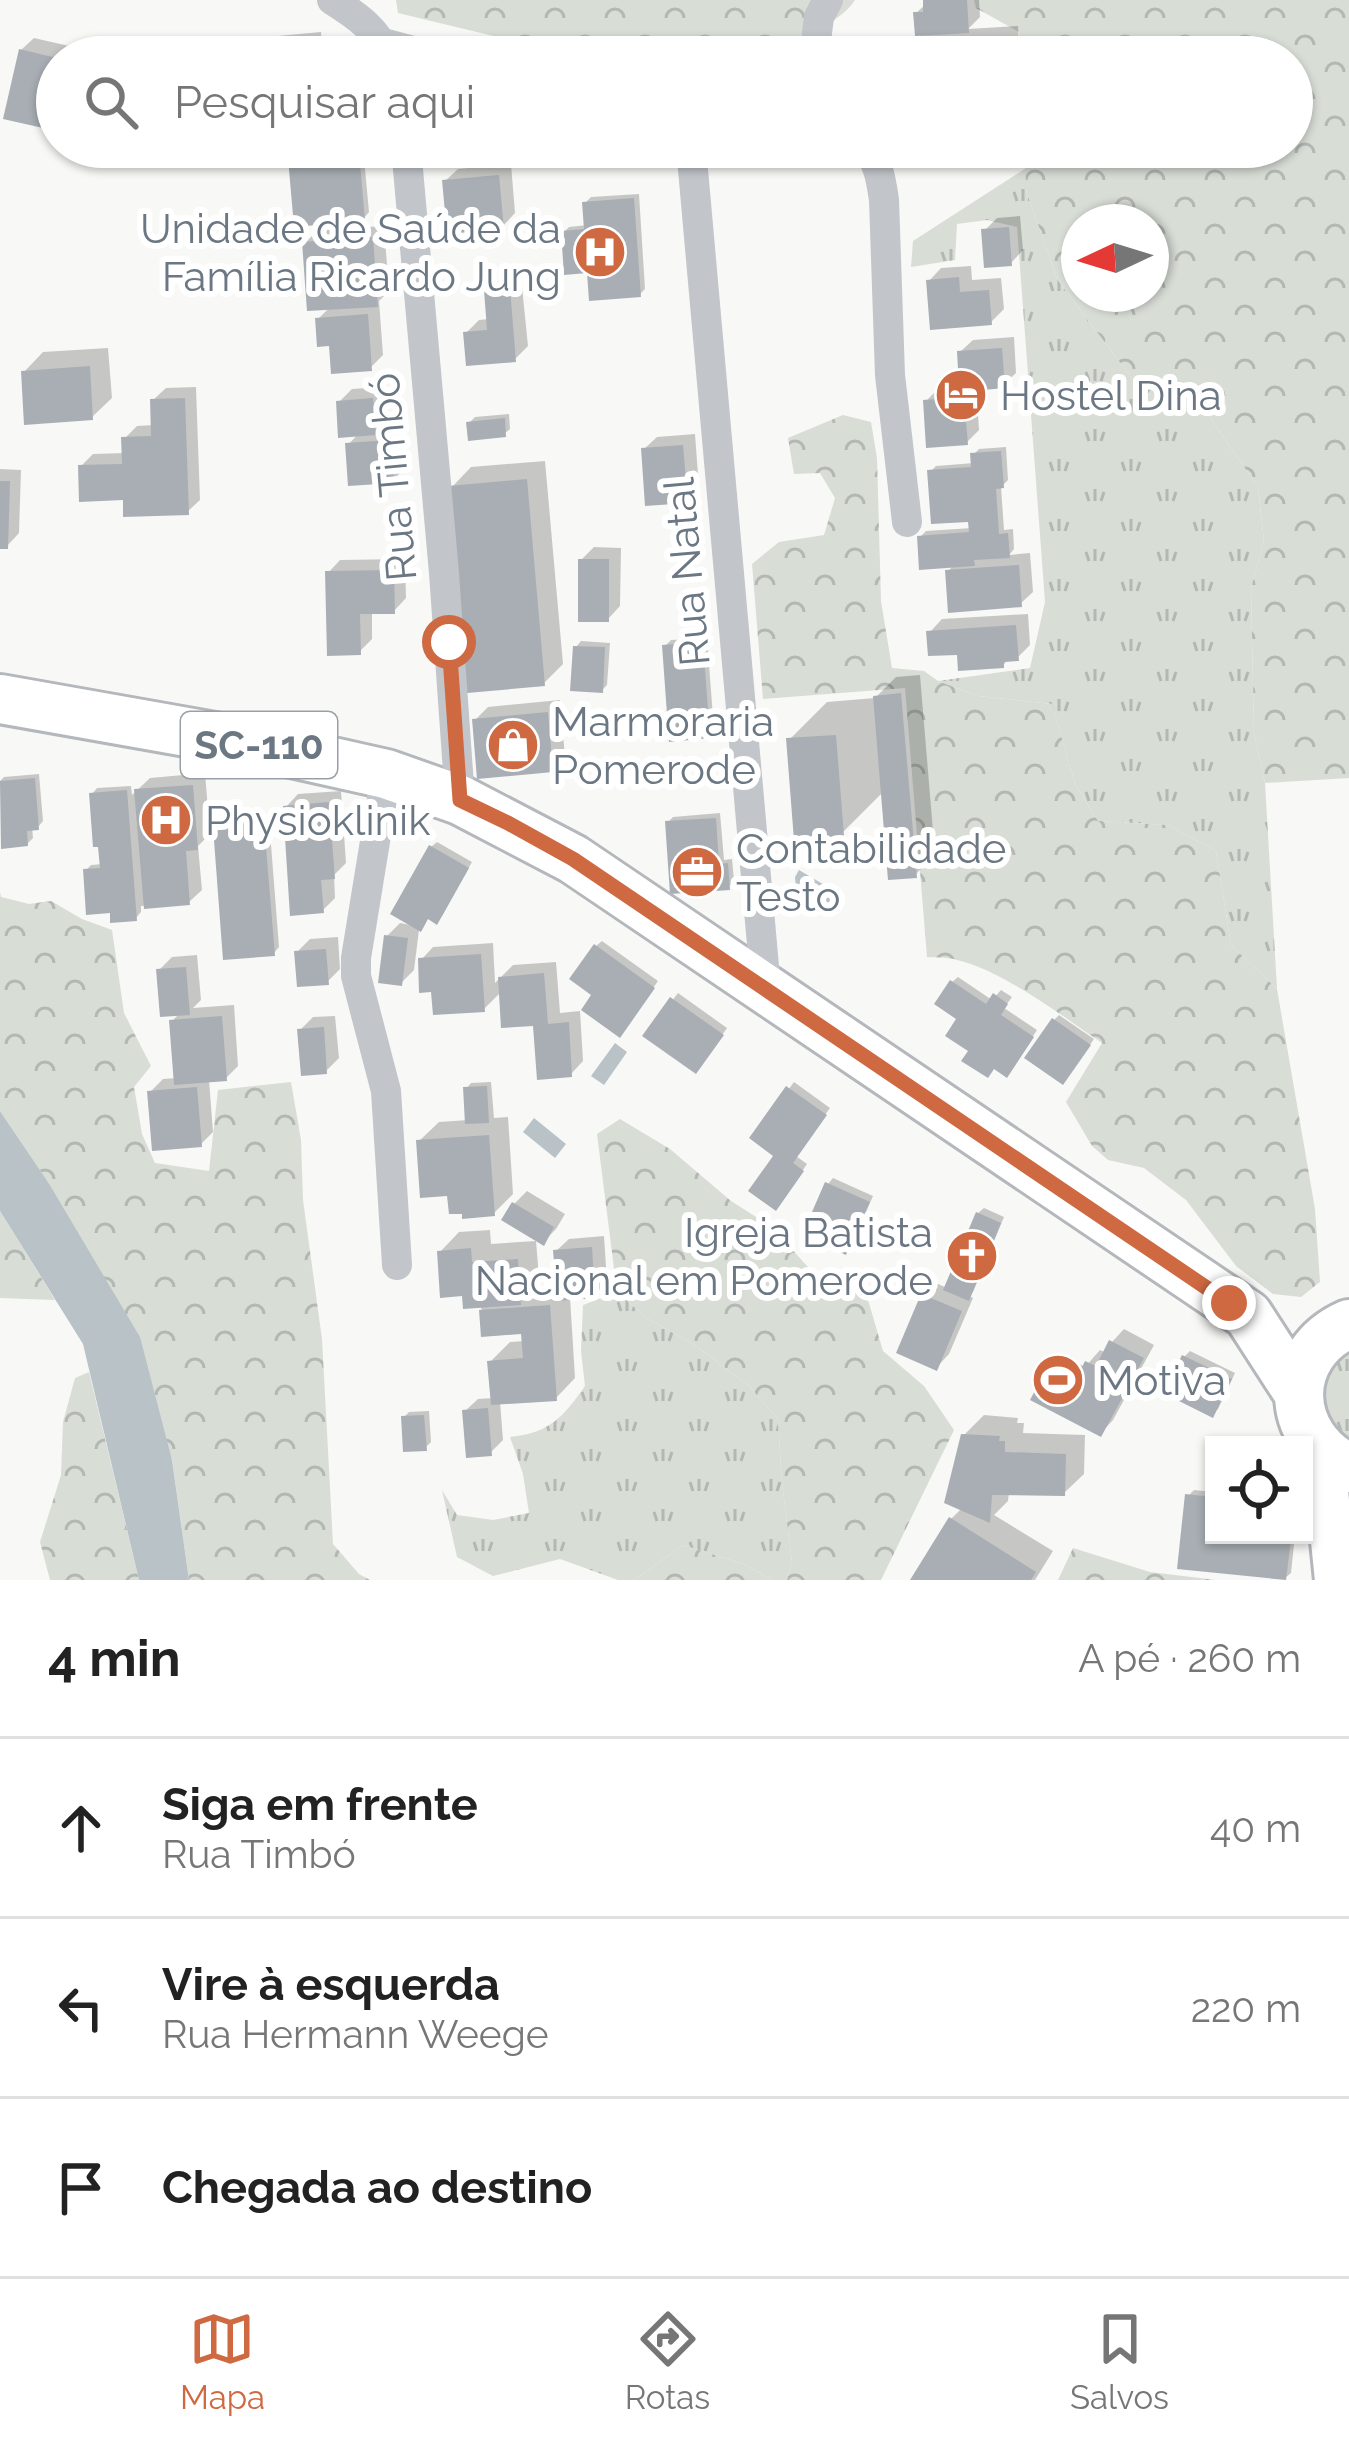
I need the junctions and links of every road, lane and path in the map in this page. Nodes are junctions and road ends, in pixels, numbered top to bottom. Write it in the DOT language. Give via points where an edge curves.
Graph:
graph roads {
  1 [pos="332,0"];
  2 [pos="827,0"];
  3 [pos="375,36"];
  4 [pos="817,36"];
  5 [pos="408,168"];
  6 [pos="693,168"];
  7 [pos="877,168"];
  8 [pos="908,522"];
  9 [pos="0,699"];
  10 [pos="386,774"];
  11 [pos="460,800"];
  12 [pos="766,989"];
  13 [pos="397,1265"];
  14 [pos="1247,1315"];
  15 [pos="1342,1327"];
  16 [pos="1298,1394"];
  17 [pos="1336,1460"];
  18 [pos="1340,1513"];
  19 [pos="1336,1580"];
  1 -- 3 [label="street"];
  2 -- 4 [label="street"];
  5 -- 11 [label="street, Rua Timbó"];
  6 -- 12 [label="street, Rua Natal"];
  7 -- 8 [label="street"];
  9 -- 10 [label="main road, SC-110"];
  10 -- 11 [label="main road, SC-110"];
  10 -- 13 [label="street" via="356,976 386,1091"];
  11 -- 12 [label="main road, SC-110" via="573,859"];
  12 -- 14 [label="main road, SC-110"];
  14 -- 15 [label="main road, SC-110"];
  14 -- 16 [label="main road, SC-110"];
  15 -- 16 [label="main road" via="1312,1351"];
  16 -- 17 [label="main road" via="1310,1436"];
  17 -- 18 [label="main road"];
  18 -- 19 [label="main road"];
}
